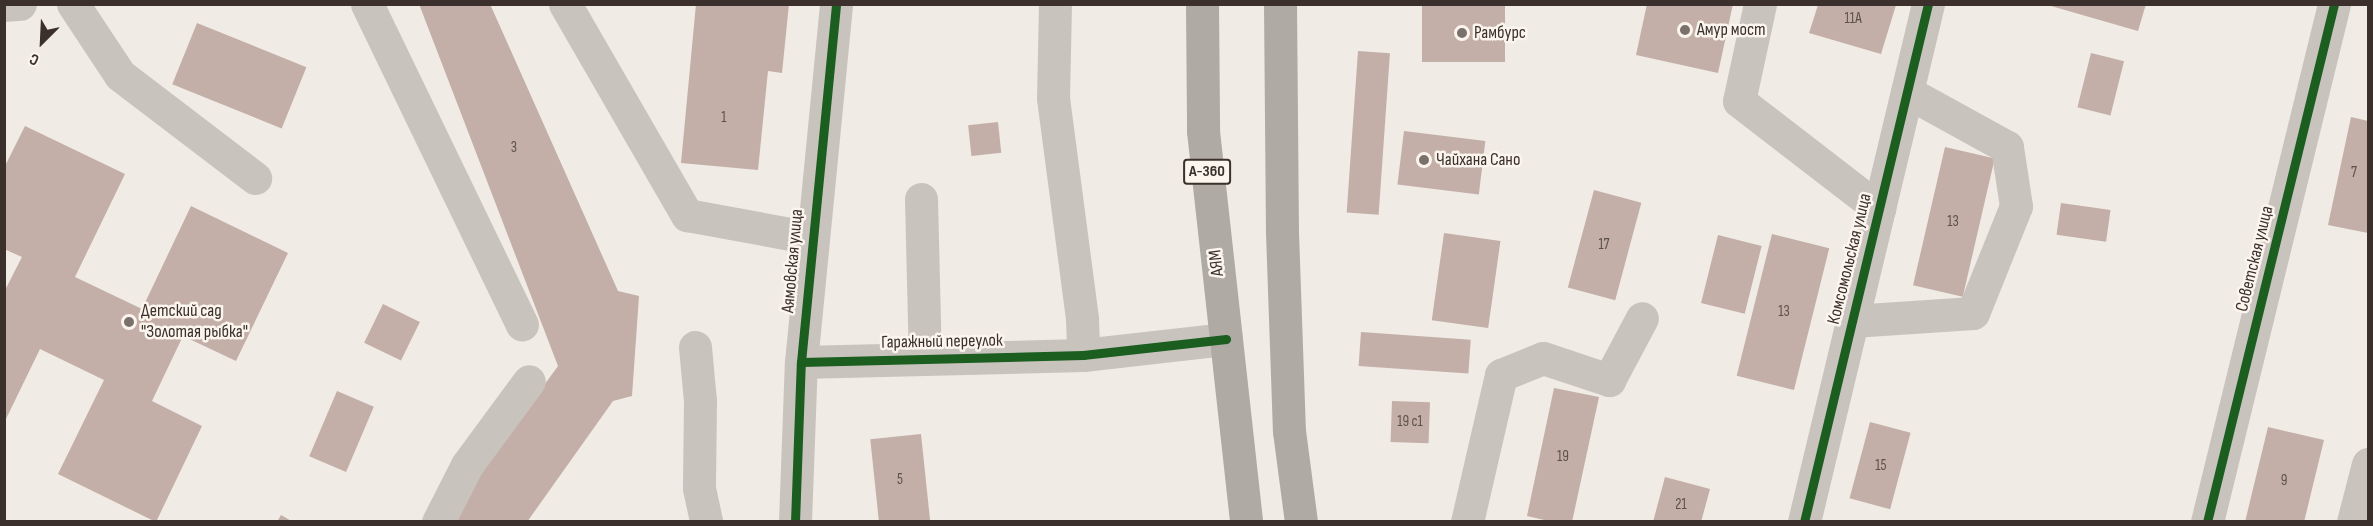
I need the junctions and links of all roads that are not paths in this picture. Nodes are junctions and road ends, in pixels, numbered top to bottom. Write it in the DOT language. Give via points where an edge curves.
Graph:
graph roads {
  1 [pos="20,4"];
  2 [pos="73,4"];
  3 [pos="367,4"];
  4 [pos="566,4"];
  5 [pos="836,4"];
  6 [pos="1055,4"];
  7 [pos="1202,4"];
  8 [pos="1280,4"];
  9 [pos="1760,4"];
  10 [pos="1928,4"];
  11 [pos="2334,4"];
  12 [pos="4,5"];
  13 [pos="1907,93"];
  14 [pos="255,178"];
  15 [pos="921,199"];
  16 [pos="1879,208"];
  17 [pos="812,238"];
  18 [pos="1642,318"];
  19 [pos="1852,321"];
  20 [pos="522,325"];
  21 [pos="1226,339"];
  22 [pos="695,347"];
  23 [pos="1083,356"];
  24 [pos="925,359"];
  25 [pos="801,362"];
  26 [pos="529,381"];
  27 [pos="2368,464"];
  28 [pos="438,522"];
  29 [pos="706,522"];
  30 [pos="795,522"];
  31 [pos="1246,522"];
  32 [pos="1301,522"];
  33 [pos="1467,522"];
  34 [pos="1804,522"];
  35 [pos="2207,522"];
  36 [pos="2353,522"];
  1 -- 12 [label="street"];
  2 -- 14 [label="street" via="120,75"];
  3 -- 20 [label="street"];
  4 -- 17 [label="street" via="687,215"];
  5 -- 17 [label="street, Аямовская улица"];
  6 -- 23 [label="street" via="1053,98 1082,319"];
  7 -- 21 [label="highway, АЯМ / А-360" via="1203,131"];
  8 -- 32 [label="highway" via="1289,431"];
  9 -- 16 [label="street" via="1739,101"];
  10 -- 13 [label="street, Комсомольская улица"];
  11 -- 35 [label="street, Советская улица"];
  13 -- 16 [label="street, Комсомольская улица"];
  13 -- 19 [label="street" via="2007,147 2016,206 1973,313"];
  15 -- 24 [label="street"];
  16 -- 19 [label="street, Комсомольская улица"];
  17 -- 25 [label="street, Аямовская улица"];
  18 -- 33 [label="street" via="1609,380 1543,358 1501,375"];
  19 -- 34 [label="street, Комсомольская улица"];
  21 -- 23 [label="street, Гаражный переулок"];
  21 -- 31 [label="highway, АЯМ / А-360"];
  22 -- 29 [label="street" via="700,401 699,488"];
  23 -- 24 [label="street, Гаражный переулок"];
  24 -- 25 [label="street, Гаражный переулок"];
  25 -- 30 [label="street, Аямовская улица"];
  26 -- 28 [label="street" via="467,465"];
  27 -- 36 [label="street"];
}
